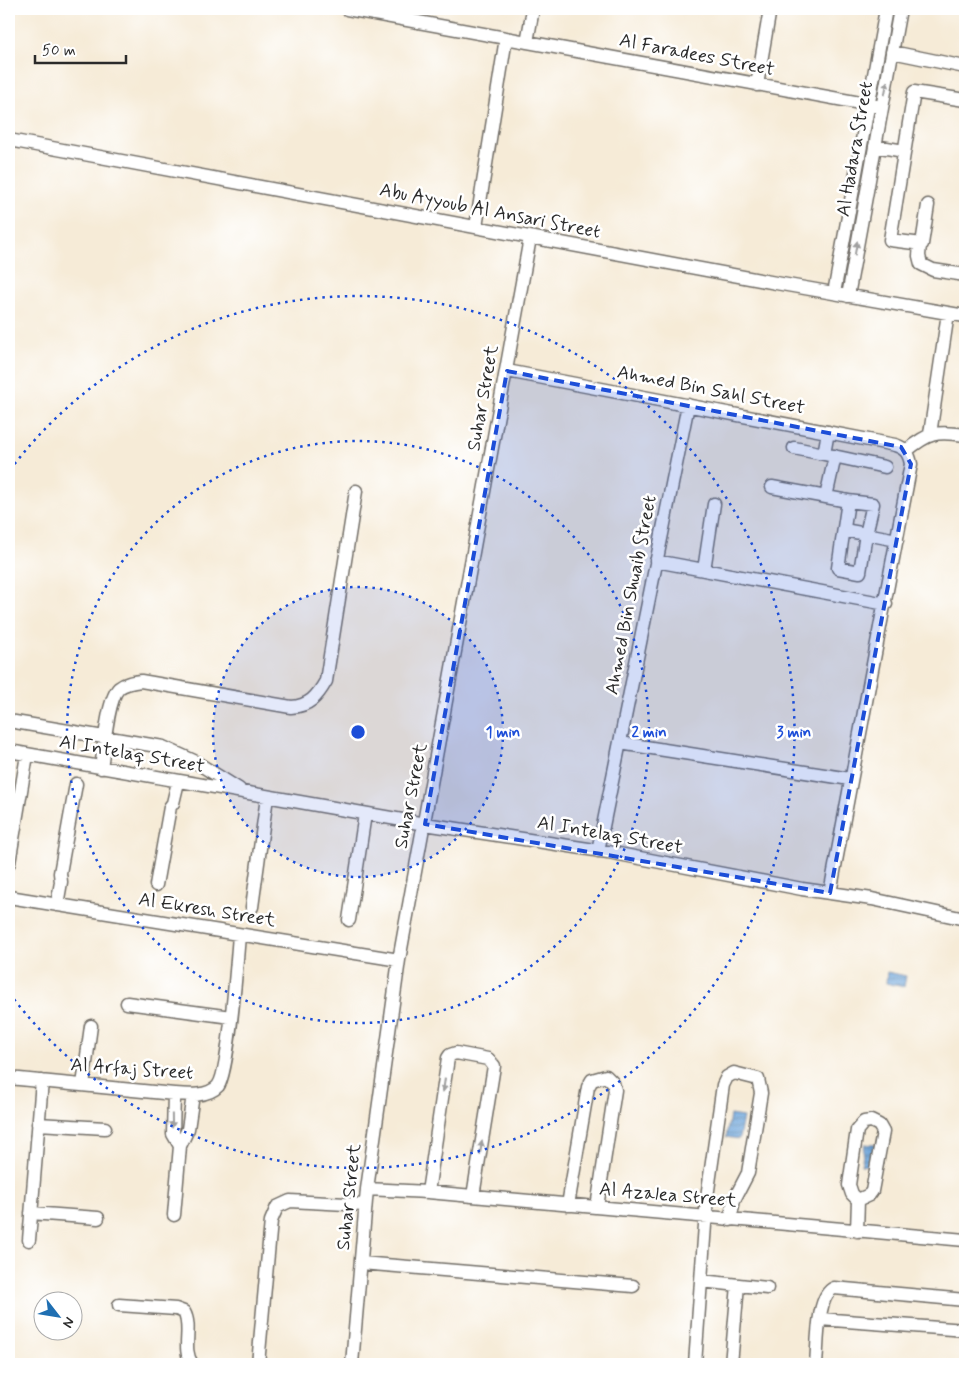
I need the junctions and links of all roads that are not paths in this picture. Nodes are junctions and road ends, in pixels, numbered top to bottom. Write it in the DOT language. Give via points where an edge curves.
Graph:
graph roads {
  1 [pos="347,9"];
  2 [pos="533,9"];
  3 [pos="770,9"];
  4 [pos="886,9"];
  5 [pos="900,9"];
  6 [pos="370,11"];
  7 [pos="506,38"];
  8 [pos="527,42"];
  9 [pos="892,52"];
  10 [pos="965,67"];
  11 [pos="757,85"];
  12 [pos="965,100"];
  13 [pos="868,106"];
  14 [pos="882,107"];
  15 [pos="9,140"];
  16 [pos="874,146"];
  17 [pos="904,151"];
  18 [pos="928,205"];
  19 [pos="476,227"];
  20 [pos="530,238"];
  21 [pos="920,244"];
  22 [pos="965,275"];
  23 [pos="834,293"];
  24 [pos="848,296"];
  25 [pos="948,313"];
  26 [pos="965,316"];
  27 [pos="508,371"];
  28 [pos="688,405"];
  29 [pos="828,432"];
  30 [pos="930,434"];
  31 [pos="965,435"];
  32 [pos="794,448"];
  33 [pos="906,450"];
  34 [pos="829,455"];
  35 [pos="885,467"];
  36 [pos="772,487"];
  37 [pos="356,491"];
  38 [pos="826,497"];
  39 [pos="848,501"];
  40 [pos="714,504"];
  41 [pos="844,530"];
  42 [pos="866,534"];
  43 [pos="897,540"];
  44 [pos="656,561"];
  45 [pos="704,570"];
  46 [pos="886,604"];
  47 [pos="9,721"];
  48 [pos="106,737"];
  49 [pos="620,743"];
  50 [pos="9,751"];
  51 [pos="27,755"];
  52 [pos="101,768"];
  53 [pos="850,779"];
  54 [pos="173,782"];
  55 [pos="76,784"];
  56 [pos="248,794"];
  57 [pos="267,797"];
  58 [pos="365,814"];
  59 [pos="425,824"];
  60 [pos="598,851"];
  61 [pos="9,863"];
  62 [pos="156,886"];
  63 [pos="830,893"];
  64 [pos="9,897"];
  65 [pos="54,904"];
  66 [pos="252,907"];
  67 [pos="965,917"];
  68 [pos="349,920"];
  69 [pos="239,935"];
  70 [pos="399,960"];
  71 [pos="127,1002"];
  72 [pos="231,1017"];
  73 [pos="91,1026"];
  74 [pos="9,1078"];
  75 [pos="42,1081"];
  76 [pos="83,1085"];
  77 [pos="174,1094"];
  78 [pos="193,1095"];
  79 [pos="38,1124"];
  80 [pos="105,1128"];
  81 [pos="180,1146"];
  82 [pos="367,1190"];
  83 [pos="428,1192"];
  84 [pos="473,1196"];
  85 [pos="858,1200"];
  86 [pos="365,1205"];
  87 [pos="568,1205"];
  88 [pos="597,1207"];
  89 [pos="31,1213"];
  90 [pos="174,1215"];
  91 [pos="706,1217"];
  92 [pos="98,1218"];
  93 [pos="730,1220"];
  94 [pos="856,1231"];
  95 [pos="29,1240"];
  96 [pos="965,1240"];
  97 [pos="361,1264"];
  98 [pos="701,1281"];
  99 [pos="738,1285"];
  100 [pos="633,1286"];
  101 [pos="766,1288"];
  102 [pos="965,1300"];
  103 [pos="119,1305"];
  104 [pos="820,1319"];
  105 [pos="965,1330"];
  106 [pos="192,1364"];
  107 [pos="258,1364"];
  108 [pos="352,1364"];
  109 [pos="695,1364"];
  110 [pos="731,1364"];
  111 [pos="816,1364"];
  1 -- 6 [label="street, Al Faradees Street"];
  2 -- 8 [label="street"];
  3 -- 11 [label="street"];
  4 -- 13 [label="street, Al Hadara Street"];
  5 -- 9 [label="street, Al Hadara Street"];
  6 -- 7 [label="street, Al Faradees Street"];
  7 -- 8 [label="street, Al Faradees Street"];
  7 -- 19 [label="street"];
  8 -- 11 [label="street, Al Faradees Street"];
  9 -- 10 [label="street"];
  14 -- 9 [label="street, Al Hadara Street, one-way"];
  11 -- 13 [label="street, Al Faradees Street"];
  12 -- 17 [label="street" via="914,92"];
  13 -- 14 [label="street, Al Faradees Street"];
  13 -- 23 [label="street, Al Hadara Street"];
  14 -- 16 [label="street, Al Hadara Street"];
  15 -- 19 [label="street, Abu Ayyoub Al Ansari Street"];
  16 -- 17 [label="street"];
  24 -- 16 [label="street, Al Hadara Street, one-way"];
  17 -- 21 [label="street" via="890,240"];
  18 -- 21 [label="street"];
  19 -- 20 [label="street, Abu Ayyoub Al Ansari Street"];
  20 -- 23 [label="street, Abu Ayyoub Al Ansari Street"];
  20 -- 27 [label="street, Suhar Street"];
  21 -- 22 [label="street" via="921,264 933,270"];
  23 -- 24 [label="street, Abu Ayyoub Al Ansari Street"];
  24 -- 25 [label="street, Abu Ayyoub Al Ansari Street"];
  25 -- 26 [label="street, Abu Ayyoub Al Ansari Street"];
  25 -- 30 [label="street"];
  27 -- 28 [label="street, Ahmed Bin Sahl Street"];
  27 -- 59 [label="street, Suhar Street"];
  28 -- 29 [label="street, Ahmed Bin Sahl Street"];
  28 -- 44 [label="street, Ahmed Bin Shuaib Street"];
  29 -- 33 [label="street, Ahmed Bin Sahl Street"];
  29 -- 34 [label="street"];
  30 -- 31 [label="street"];
  30 -- 33 [label="street"];
  32 -- 34 [label="street"];
  33 -- 43 [label="street" via="911,464"];
  34 -- 35 [label="street"];
  34 -- 38 [label="street"];
  36 -- 38 [label="street"];
  37 -- 48 [label="street" via="326,681 310,703 290,707 132,682 121,687 114,697"];
  38 -- 39 [label="street"];
  39 -- 41 [label="street"];
  39 -- 42 [label="street" via="873,504"];
  40 -- 45 [label="street"];
  41 -- 42 [label="street"];
  41 -- 42 [label="street" via="838,568 860,572"];
  42 -- 43 [label="street"];
  43 -- 46 [label="street"];
  44 -- 45 [label="street"];
  44 -- 49 [label="street, Ahmed Bin Shuaib Street"];
  45 -- 46 [label="street"];
  46 -- 53 [label="street"];
  47 -- 48 [label="street, Al Intelaq Street"];
  48 -- 52 [label="street"];
  48 -- 56 [label="street, Al Intelaq Street" via="174,751"];
  49 -- 53 [label="street"];
  49 -- 60 [label="street, Ahmed Bin Shuaib Street"];
  50 -- 51 [label="street, Al Intelaq Street"];
  51 -- 52 [label="street, Al Intelaq Street"];
  51 -- 61 [label="street"];
  52 -- 54 [label="street, Al Intelaq Street"];
  53 -- 63 [label="street"];
  54 -- 56 [label="street, Al Intelaq Street"];
  54 -- 62 [label="street" via="166,800 170,807"];
  55 -- 65 [label="street" via="61,882"];
  56 -- 57 [label="street, Al Intelaq Street"];
  57 -- 58 [label="street, Al Intelaq Street"];
  57 -- 66 [label="street"];
  58 -- 59 [label="street, Al Intelaq Street"];
  58 -- 68 [label="street"];
  59 -- 60 [label="street, Al Intelaq Street"];
  59 -- 70 [label="street, Suhar Street"];
  60 -- 63 [label="street, Al Intelaq Street"];
  63 -- 67 [label="street, Al Intelaq Street"];
  64 -- 65 [label="street, Al Ekresh Street"];
  65 -- 69 [label="street, Al Ekresh Street"];
  69 -- 70 [label="street, Al Ekresh Street"];
  69 -- 72 [label="street, Al Arfaj Street"];
  70 -- 82 [label="street, Suhar Street"];
  71 -- 72 [label="street"];
  72 -- 78 [label="street, Al Arfaj Street" via="219,1085 211,1092"];
  73 -- 76 [label="street"];
  74 -- 75 [label="street, Al Arfaj Street"];
  75 -- 76 [label="street, Al Arfaj Street"];
  75 -- 79 [label="street"];
  76 -- 77 [label="street, Al Arfaj Street"];
  77 -- 78 [label="street, Al Arfaj Street"];
  77 -- 81 [label="street, one-way" via="173,1134"];
  78 -- 81 [label="street" via="188,1129"];
  79 -- 80 [label="street"];
  79 -- 89 [label="street"];
  81 -- 90 [label="street"];
  82 -- 83 [label="street, Al Azalea Street"];
  82 -- 86 [label="street, Suhar Street"];
  83 -- 84 [label="street, Al Azalea Street"];
  84 -- 83 [label="street, one-way" via="494,1066 488,1059 456,1053 448,1058"];
  84 -- 87 [label="street, Al Azalea Street"];
  85 -- 85 [label="street" via="872,1191 883,1132 879,1124 871,1121 864,1122 857,1130 849,1185"];
  85 -- 94 [label="street"];
  86 -- 97 [label="street, Suhar Street"];
  86 -- 107 [label="street" via="290,1201 277,1207 271,1221"];
  87 -- 88 [label="street, Al Azalea Street"];
  87 -- 88 [label="street" via="585,1096 592,1080 606,1076 615,1090"];
  88 -- 91 [label="street, Al Azalea Street"];
  89 -- 92 [label="street"];
  89 -- 95 [label="street"];
  91 -- 93 [label="street, Al Azalea Street"];
  91 -- 93 [label="street" via="723,1084 734,1073 758,1080 761,1093 748,1174 734,1200"];
  91 -- 98 [label="street"];
  93 -- 94 [label="street, Al Azalea Street"];
  94 -- 96 [label="street, Al Azalea Street"];
  97 -- 100 [label="street"];
  97 -- 108 [label="street, Suhar Street"];
  98 -- 99 [label="street"];
  98 -- 109 [label="street"];
  99 -- 101 [label="street"];
  99 -- 110 [label="street"];
  102 -- 104 [label="street" via="834,1288 822,1301"];
  103 -- 106 [label="street" via="184,1312 187,1320 186,1349"];
  104 -- 105 [label="street"];
  104 -- 111 [label="street"];
}
